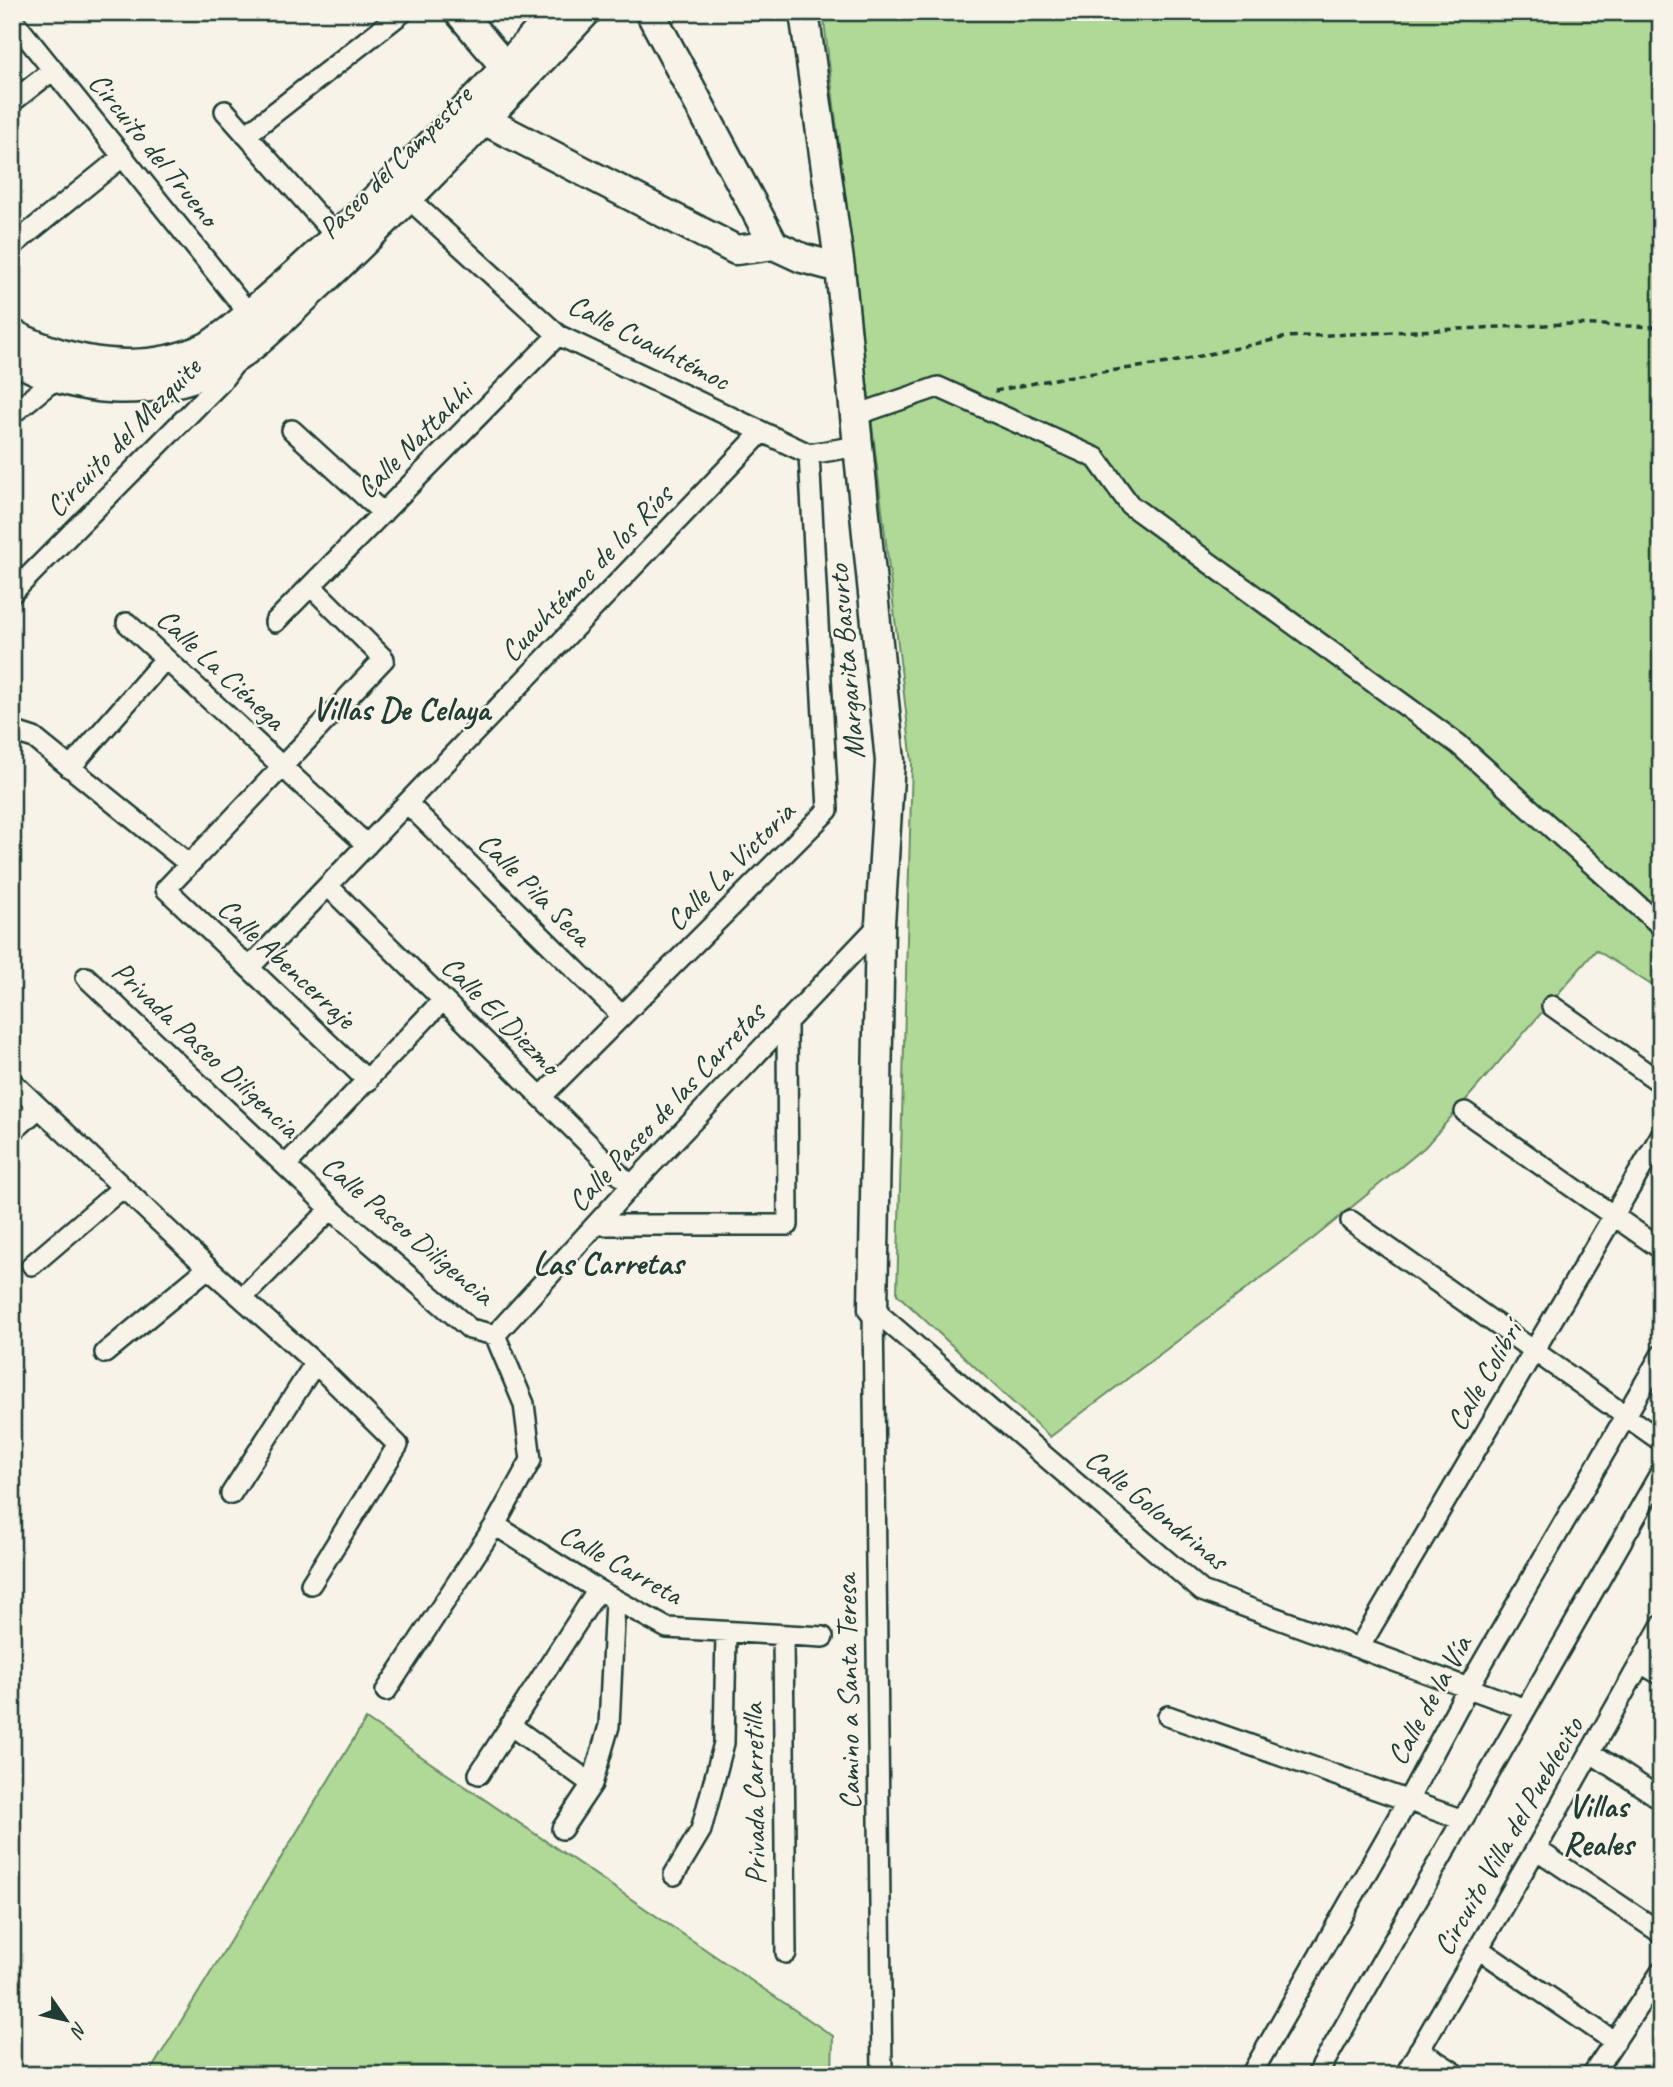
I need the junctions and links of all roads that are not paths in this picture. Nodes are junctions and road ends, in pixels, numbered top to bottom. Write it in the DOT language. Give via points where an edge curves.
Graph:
graph roads {
  1 [pos="403,12"];
  2 [pos="459,12"];
  3 [pos="555,12"];
  4 [pos="586,12"];
  5 [pos="650,12"];
  6 [pos="804,12"];
  7 [pos="12,19"];
  8 [pos="52,70"];
  9 [pos="513,76"];
  10 [pos="12,102"];
  11 [pos="225,111"];
  12 [pos="484,120"];
  13 [pos="246,135"];
  14 [pos="122,157"];
  15 [pos="409,199"];
  16 [pos="344,245"];
  17 [pos="774,245"];
  18 [pos="12,246"];
  19 [pos="840,268"];
  20 [pos="250,315"];
  21 [pos="12,334"];
  22 [pos="558,335"];
  23 [pos="244,350"];
  24 [pos="12,358"];
  25 [pos="79,359"];
  26 [pos="57,378"];
  27 [pos="12,414"];
  28 [pos="856,415"];
  29 [pos="292,430"];
  30 [pos="762,432"];
  31 [pos="859,446"];
  32 [pos="809,454"];
  33 [pos="383,513"];
  34 [pos="15,584"];
  35 [pos="311,586"];
  36 [pos="275,622"];
  37 [pos="127,623"];
  38 [pos="165,659"];
  39 [pos="12,731"];
  40 [pos="284,767"];
  41 [pos="70,768"];
  42 [pos="407,803"];
  43 [pos="367,845"];
  44 [pos="188,864"];
  45 [pos="328,886"];
  46 [pos="880,924"];
  47 [pos="1661,926"];
  48 [pos="249,968"];
  49 [pos="86,977"];
  50 [pos="443,1000"];
  51 [pos="1552,1006"];
  52 [pos="622,1016"];
  53 [pos="787,1021"];
  54 [pos="368,1080"];
  55 [pos="12,1082"];
  56 [pos="1661,1083"];
  57 [pos="541,1097"];
  58 [pos="39,1108"];
  59 [pos="1465,1112"];
  60 [pos="12,1132"];
  61 [pos="1661,1135"];
  62 [pos="286,1165"];
  63 [pos="631,1186"];
  64 [pos="122,1188"];
  65 [pos="331,1209"];
  66 [pos="1614,1216"];
  67 [pos="1351,1220"];
  68 [pos="596,1225"];
  69 [pos="1661,1249"];
  70 [pos="32,1265"];
  71 [pos="208,1268"];
  72 [pos="242,1298"];
  73 [pos="873,1309"];
  74 [pos="495,1335"];
  75 [pos="1534,1351"];
  76 [pos="105,1353"];
  77 [pos="1661,1355"];
  78 [pos="316,1363"];
  79 [pos="1626,1416"];
  80 [pos="1661,1441"];
  81 [pos="1661,1472"];
  82 [pos="232,1494"];
  83 [pos="495,1525"];
  84 [pos="311,1584"];
  85 [pos="606,1595"];
  86 [pos="1661,1626"];
  87 [pos="726,1632"];
  88 [pos="783,1635"];
  89 [pos="823,1637"];
  90 [pos="1359,1648"];
  91 [pos="1641,1663"];
  92 [pos="1661,1675"];
  93 [pos="1468,1688"];
  94 [pos="386,1691"];
  95 [pos="1526,1709"];
  96 [pos="1168,1716"];
  97 [pos="510,1726"];
  98 [pos="1590,1752"];
  99 [pos="479,1774"];
  100 [pos="592,1784"];
  101 [pos="1408,1800"];
  102 [pos="1661,1800"];
  103 [pos="1463,1821"];
  104 [pos="562,1829"];
  105 [pos="1536,1849"];
  106 [pos="674,1875"];
  107 [pos="1661,1933"];
  108 [pos="1479,1949"];
  109 [pos="786,1952"];
  110 [pos="1661,1972"];
  111 [pos="1615,2042"];
  112 [pos="1419,2050"];
  113 [pos="883,2075"];
  114 [pos="1251,2075"];
  115 [pos="1317,2075"];
  116 [pos="1405,2075"];
  117 [pos="1458,2075"];
  118 [pos="1592,2075"];
  1 -- 13 [label="street"];
  2 -- 9 [label="street"];
  3 -- 9 [label="street, Paseo del Campestre"];
  4 -- 9 [label="street, Paseo del Campestre"];
  5 -- 17 [label="street"];
  6 -- 19 [label="street, Margarita Basurto"];
  7 -- 8 [label="street, Circuito del Trueno"];
  8 -- 10 [label="street"];
  8 -- 14 [label="street, Circuito del Trueno"];
  9 -- 12 [label="street, Paseo del Campestre"];
  9 -- 16 [label="street, Paseo del Campestre"];
  11 -- 13 [label="street"];
  12 -- 15 [label="street, Paseo del Campestre"];
  12 -- 17 [label="street" via="736,250"];
  13 -- 16 [label="street"];
  14 -- 18 [label="street"];
  14 -- 20 [label="street, Circuito del Trueno"];
  15 -- 16 [label="street, Paseo del Campestre"];
  15 -- 22 [label="street, Calle Cuauhtémoc"];
  16 -- 20 [label="street, Paseo del Campestre"];
  16 -- 23 [label="street, Paseo del Campestre" via="264,335"];
  17 -- 19 [label="street"];
  19 -- 28 [label="street, Margarita Basurto"];
  20 -- 25 [label="street, Paseo del Campestre" via="209,346 174,359 137,364"];
  21 -- 25 [label="street, Paseo del Campestre"];
  22 -- 30 [label="street, Calle Cuauhtémoc"];
  22 -- 33 [label="street, Calle Nattahhi"];
  23 -- 26 [label="street, Paseo del Campestre" via="218,368 138,390 93,388"];
  23 -- 34 [label="street, Circuito del Mezquite" via="220,383"];
  24 -- 26 [label="street, Paseo del Campestre"];
  25 -- 26 [label="street"];
  26 -- 27 [label="street"];
  28 -- 31 [label="street, Margarita Basurto"];
  28 -- 47 [label="street" via="938,387 1096,458 1130,505 1458,744"];
  29 -- 33 [label="street"];
  30 -- 32 [label="street, Calle Cuauhtémoc"];
  30 -- 42 [label="street, Cuauhtémoc de los Ríos"];
  31 -- 32 [label="street"];
  31 -- 46 [label="street, Margarita Basurto" via="890,761"];
  32 -- 52 [label="street, Calle La Victoria" via="828,810"];
  33 -- 35 [label="street, Calle Nattahhi"];
  35 -- 36 [label="street, Calle Nattahhi"];
  35 -- 40 [label="street" via="384,659"];
  37 -- 38 [label="street, Calle La Ciénega"];
  38 -- 40 [label="street, Calle La Ciénega"];
  38 -- 41 [label="street"];
  39 -- 41 [label="street" via="34,738"];
  40 -- 43 [label="street, Calle La Ciénega"];
  40 -- 44 [label="street"];
  41 -- 44 [label="street"];
  42 -- 43 [label="street, Cuauhtémoc de los Ríos"];
  42 -- 52 [label="street, Calle Pila Seca"];
  43 -- 45 [label="street, Cuauhtémoc de los Ríos"];
  44 -- 48 [label="street, Calle Abencerraje" via="166,889"];
  45 -- 48 [label="street, Cuauhtémoc de los Ríos"];
  45 -- 50 [label="street, Calle El Diezmo"];
  46 -- 53 [label="street, Calle Paseo de las Carretas"];
  46 -- 73 [label="street, Margarita Basurto"];
  48 -- 54 [label="street, Calle Abencerraje"];
  49 -- 62 [label="street, Privada Paseo Diligencia"];
  50 -- 54 [label="street"];
  50 -- 57 [label="street, Calle El Diezmo"];
  51 -- 56 [label="street"];
  52 -- 57 [label="street, Calle La Victoria"];
  53 -- 63 [label="street, Calle Paseo de las Carretas"];
  53 -- 68 [label="street" via="788,1225"];
  54 -- 62 [label="street"];
  55 -- 58 [label="street"];
  57 -- 63 [label="street, Calle El Diezmo"];
  58 -- 60 [label="street"];
  58 -- 64 [label="street"];
  59 -- 66 [label="street"];
  61 -- 66 [label="street, Calle Colibrí"];
  62 -- 65 [label="street, Calle Paseo Diligencia"];
  63 -- 68 [label="street, Calle Paseo de las Carretas"];
  64 -- 70 [label="street"];
  64 -- 71 [label="street"];
  65 -- 72 [label="street"];
  65 -- 74 [label="street, Calle Paseo Diligencia" via="470,1329"];
  66 -- 69 [label="street"];
  66 -- 75 [label="street, Calle Colibrí"];
  67 -- 75 [label="street"];
  68 -- 74 [label="street, Calle Paseo de las Carretas"];
  71 -- 72 [label="street"];
  71 -- 76 [label="street"];
  72 -- 78 [label="street"];
  73 -- 90 [label="street, Calle Golondrinas" via="1202,1591"];
  73 -- 113 [label="street, Camino a Santa Teresa"];
  74 -- 83 [label="street" via="524,1404 531,1460"];
  75 -- 79 [label="street"];
  75 -- 90 [label="street, Calle Colibrí"];
  77 -- 79 [label="street, Calle de la Vía"];
  78 -- 82 [label="street"];
  78 -- 84 [label="street" via="398,1445"];
  79 -- 80 [label="street"];
  79 -- 93 [label="street, Calle de la Vía"];
  81 -- 95 [label="street"];
  83 -- 85 [label="street, Calle Carreta"];
  83 -- 94 [label="street"];
  85 -- 87 [label="street, Calle Carreta" via="667,1628"];
  85 -- 97 [label="street"];
  85 -- 100 [label="street" via="609,1726"];
  86 -- 91 [label="street, Circuito Villa del Pueblecito"];
  87 -- 88 [label="street, Calle Carreta"];
  87 -- 106 [label="street" via="724,1744 701,1830"];
  88 -- 89 [label="street, Calle Carreta"];
  88 -- 109 [label="street, Privada Carretilla"];
  90 -- 93 [label="street, Calle Golondrinas"];
  91 -- 92 [label="street"];
  91 -- 98 [label="street, Circuito Villa del Pueblecito"];
  93 -- 95 [label="street, Calle Golondrinas"];
  93 -- 101 [label="street, Calle de la Vía"];
  95 -- 103 [label="street"];
  96 -- 101 [label="street"];
  97 -- 99 [label="street"];
  97 -- 100 [label="street"];
  98 -- 102 [label="street"];
  98 -- 105 [label="street, Circuito Villa del Pueblecito"];
  100 -- 104 [label="street"];
  101 -- 103 [label="street"];
  101 -- 114 [label="street, Calle de la Vía"];
  103 -- 115 [label="street"];
  105 -- 107 [label="street"];
  105 -- 108 [label="street, Circuito Villa del Pueblecito"];
  108 -- 111 [label="street"];
  108 -- 112 [label="street, Circuito Villa del Pueblecito"];
  110 -- 111 [label="street"];
  111 -- 118 [label="street"];
  112 -- 116 [label="street, Circuito Villa del Pueblecito"];
  112 -- 117 [label="street"];
}
